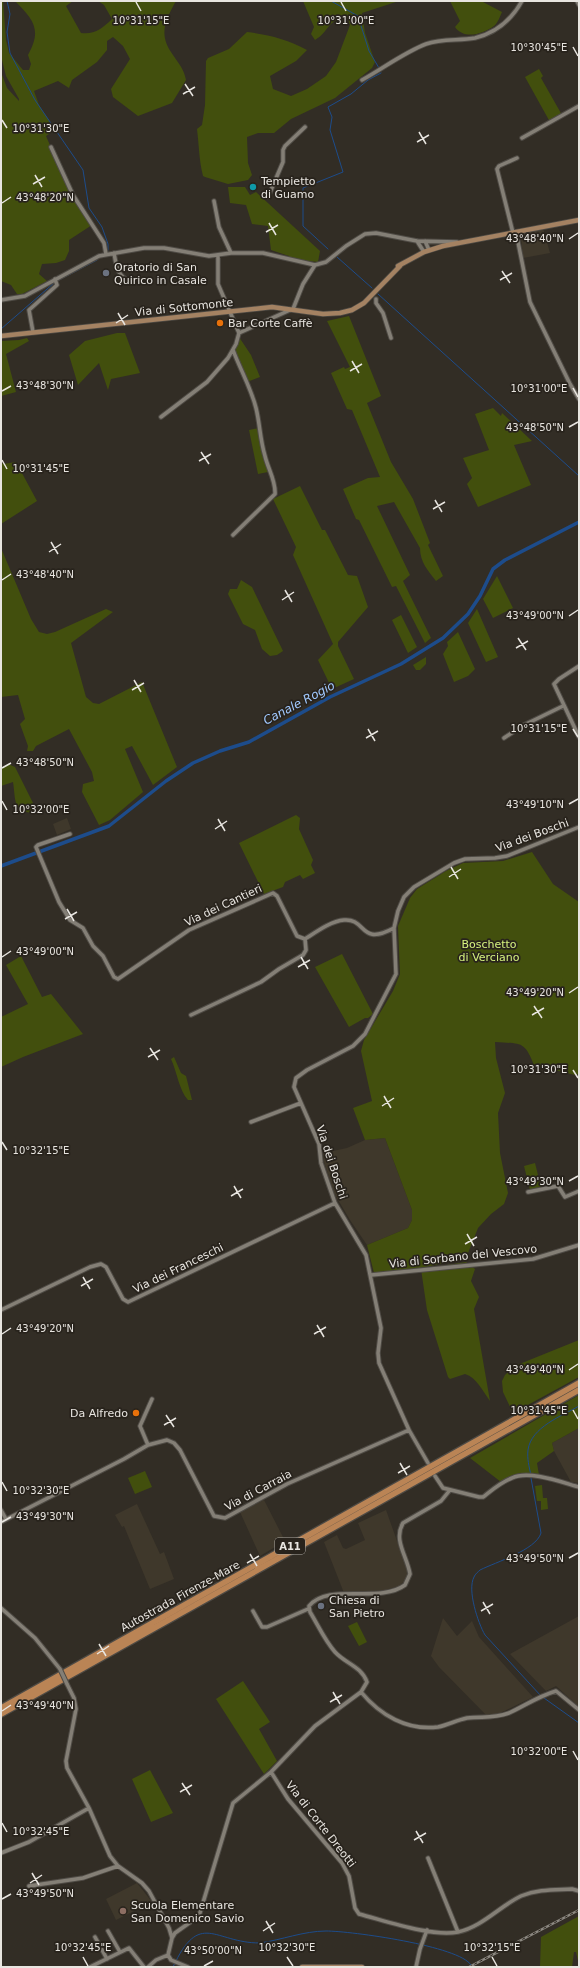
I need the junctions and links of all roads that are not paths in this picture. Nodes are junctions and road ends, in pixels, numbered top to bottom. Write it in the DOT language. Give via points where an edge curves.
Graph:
graph roads {
  1 [pos="522,1"];
  2 [pos="577,1"];
  3 [pos="579,5"];
  4 [pos="362,80"];
  5 [pos="579,106"];
  6 [pos="305,127"];
  7 [pos="522,138"];
  8 [pos="51,147"];
  9 [pos="517,158"];
  10 [pos="268,197"];
  11 [pos="214,201"];
  12 [pos="579,220"];
  13 [pos="515,232"];
  14 [pos="417,241"];
  15 [pos="425,241"];
  16 [pos="458,242"];
  17 [pos="429,250"];
  18 [pos="424,252"];
  19 [pos="114,253"];
  20 [pos="231,253"];
  21 [pos="106,254"];
  22 [pos="218,255"];
  23 [pos="315,265"];
  24 [pos="400,266"];
  25 [pos="56,281"];
  26 [pos="130,281"];
  27 [pos="376,296"];
  28 [pos="1,300"];
  29 [pos="292,309"];
  30 [pos="228,312"];
  31 [pos="345,312"];
  32 [pos="33,332"];
  33 [pos="239,334"];
  34 [pos="1,336"];
  35 [pos="391,338"];
  36 [pos="234,350"];
  37 [pos="579,399"];
  38 [pos="160,417"];
  39 [pos="233,535"];
  40 [pos="579,666"];
  41 [pos="563,706"];
  42 [pos="579,737"];
  43 [pos="504,738"];
  44 [pos="579,827"];
  45 [pos="70,834"];
  46 [pos="394,928"];
  47 [pos="305,939"];
  48 [pos="192,1015"];
  49 [pos="301,1103"];
  50 [pos="250,1122"];
  51 [pos="528,1192"];
  52 [pos="579,1192"];
  53 [pos="334,1203"];
  54 [pos="579,1245"];
  55 [pos="371,1275"];
  56 [pos="1,1310"];
  57 [pos="579,1384"];
  58 [pos="579,1390"];
  59 [pos="152,1399"];
  60 [pos="409,1430"];
  61 [pos="148,1444"];
  62 [pos="428,1464"];
  63 [pos="435,1476"];
  64 [pos="579,1487"];
  65 [pos="450,1490"];
  66 [pos="1,1510"];
  67 [pos="6,1519"];
  68 [pos="1,1522"];
  69 [pos="1,1608"];
  70 [pos="308,1609"];
  71 [pos="253,1611"];
  72 [pos="361,1692"];
  73 [pos="1,1708"];
  74 [pos="579,1710"];
  75 [pos="1,1714"];
  76 [pos="271,1772"];
  77 [pos="89,1808"];
  78 [pos="1,1853"];
  79 [pos="428,1858"];
  80 [pos="118,1866"];
  81 [pos="29,1886"];
  82 [pos="579,1891"];
  83 [pos="427,1930"];
  84 [pos="108,1931"];
  85 [pos="458,1932"];
  86 [pos="95,1937"];
  87 [pos="172,1938"];
  88 [pos="120,1952"];
  89 [pos="168,1955"];
  90 [pos="107,1959"];
  91 [pos="90,1967"];
  92 [pos="144,1967"];
  93 [pos="148,1967"];
  94 [pos="188,1967"];
  95 [pos="302,1967"];
  96 [pos="362,1967"];
  97 [pos="416,1967"];
  1 -- 4 [label="street" via="508,20 488,33 475,38 441,40 426,44"];
  2 -- 3 [label="street"];
  5 -- 7 [label="street"];
  6 -- 10 [label="street" via="285,146 283,162"];
  8 -- 21 [label="street" via="73,195 104,243"];
  9 -- 13 [label="street" via="497,169"];
  11 -- 20 [label="street" via="219,228"];
  12 -- 13 [label="main road, Via di Sottomonte"];
  13 -- 16 [label="main road, Via di Sottomonte"];
  13 -- 37 [label="street" via="530,302"];
  14 -- 15 [label="street"];
  14 -- 18 [label="street"];
  14 -- 23 [label="street" via="365,234 326,262"];
  15 -- 16 [label="street"];
  15 -- 17 [label="street"];
  16 -- 17 [label="main road, Via di Sottomonte"];
  17 -- 18 [label="main road, Via di Sottomonte"];
  18 -- 24 [label="main road, Via di Sottomonte"];
  19 -- 21 [label="street"];
  19 -- 22 [label="street" via="164,248 209,256"];
  19 -- 26 [label="street" via="117,269 121,276"];
  20 -- 22 [label="street"];
  20 -- 23 [label="street" via="263,253"];
  21 -- 25 [label="street"];
  22 -- 30 [label="street" via="218,284"];
  23 -- 29 [label="street" via="302,284"];
  24 -- 27 [label="main road, Via di Sottomonte"];
  24 -- 31 [label="main road, Via di Sottomonte" via="388,274 364,300"];
  25 -- 28 [label="street" via="25,296"];
  25 -- 32 [label="street" via="29,310"];
  27 -- 31 [label="main road, Via di Sottomonte"];
  27 -- 35 [label="street" via="376,303 383,313"];
  29 -- 30 [label="main road, Via di Sottomonte" via="272,307"];
  29 -- 31 [label="main road, Via di Sottomonte" via="323,314"];
  29 -- 33 [label="street"];
  30 -- 32 [label="main road, Via di Sottomonte"];
  30 -- 33 [label="street"];
  32 -- 34 [label="main road, Via di Sottomonte"];
  33 -- 36 [label="street"];
  36 -- 38 [label="street" via="207,382"];
  36 -- 39 [label="street" via="255,406 261,443 276,485 275,494"];
  40 -- 41 [label="street" via="554,684"];
  41 -- 42 [label="street"];
  41 -- 43 [label="street"];
  44 -- 46 [label="street, Via dei Boschi" via="507,856 465,858 438,871 404,897"];
  45 -- 47 [label="street, Via dei Cantieri" via="36,847 59,902 70,920 83,928 118,980 189,930 273,893 277,896 297,936"];
  46 -- 47 [label="street" via="379,935 371,935 355,923 345,920"];
  46 -- 49 [label="street, Via dei Boschi" via="396,974 365,1034 357,1043 296,1078 294,1087"];
  47 -- 48 [label="street" via="306,950 303,955 255,985"];
  49 -- 50 [label="street"];
  49 -- 53 [label="street, Via dei Boschi" via="319,1144 321,1162"];
  51 -- 52 [label="street" via="558,1186 565,1197"];
  53 -- 55 [label="street, Via dei Boschi" via="360,1243"];
  53 -- 56 [label="street, Via dei Franceschi" via="128,1302 123,1299 106,1267 101,1264"];
  54 -- 55 [label="street, Via di Sorbano del Vescovo" via="533,1259"];
  55 -- 60 [label="street, Via dei Boschi" via="381,1328 379,1363"];
  57 -- 73 [label="highway, Autostrada Firenze-Mare / A11"];
  58 -- 75 [label="highway, Autostrada Firenze-Mare / A11"];
  59 -- 61 [label="street" via="140,1426"];
  60 -- 61 [label="street, Via di Carraia" via="287,1484 225,1518 214,1516 210,1511 180,1450 174,1443 167,1440"];
  60 -- 62 [label="street, Via dei Boschi"];
  61 -- 67 [label="street, Via di Carraia"];
  63 -- 65 [label="street" via="443,1488"];
  64 -- 65 [label="street" via="527,1475 512,1477 483,1497"];
  65 -- 70 [label="street" via="441,1501 403,1523 400,1528 400,1543 410,1574 405,1585 391,1591 362,1595 327,1595 310,1604"];
  66 -- 67 [label="street"];
  67 -- 68 [label="street, Via di Carraia"];
  69 -- 77 [label="street, bridge" via="35,1638 60,1669 74,1698 76,1709 66,1761 67,1768"];
  70 -- 71 [label="street" via="267,1627 262,1627"];
  70 -- 72 [label="street" via="332,1648 365,1677 367,1682"];
  72 -- 74 [label="street" via="384,1714 402,1723 420,1727 438,1726 472,1717 492,1718 557,1691"];
  72 -- 76 [label="street" via="315,1726"];
  76 -- 83 [label="street, Via di Corte Dreotti" via="288,1799 350,1876 357,1913"];
  76 -- 87 [label="street" via="233,1803 199,1916"];
  77 -- 78 [label="street" via="29,1842"];
  77 -- 80 [label="street" via="110,1856"];
  79 -- 85 [label="street"];
  80 -- 81 [label="street" via="83,1878"];
  80 -- 87 [label="street" via="149,1890"];
  82 -- 85 [label="street" via="572,1889 531,1892"];
  83 -- 85 [label="street"];
  83 -- 97 [label="street"];
  84 -- 88 [label="street"];
  86 -- 90 [label="street"];
  87 -- 89 [label="street"];
  88 -- 90 [label="street"];
  88 -- 92 [label="street" via="131,1949 137,1961"];
  89 -- 93 [label="street"];
  89 -- 94 [label="street" via="171,1960"];
  90 -- 91 [label="street"];
  95 -- 96 [label="main road"];
}
